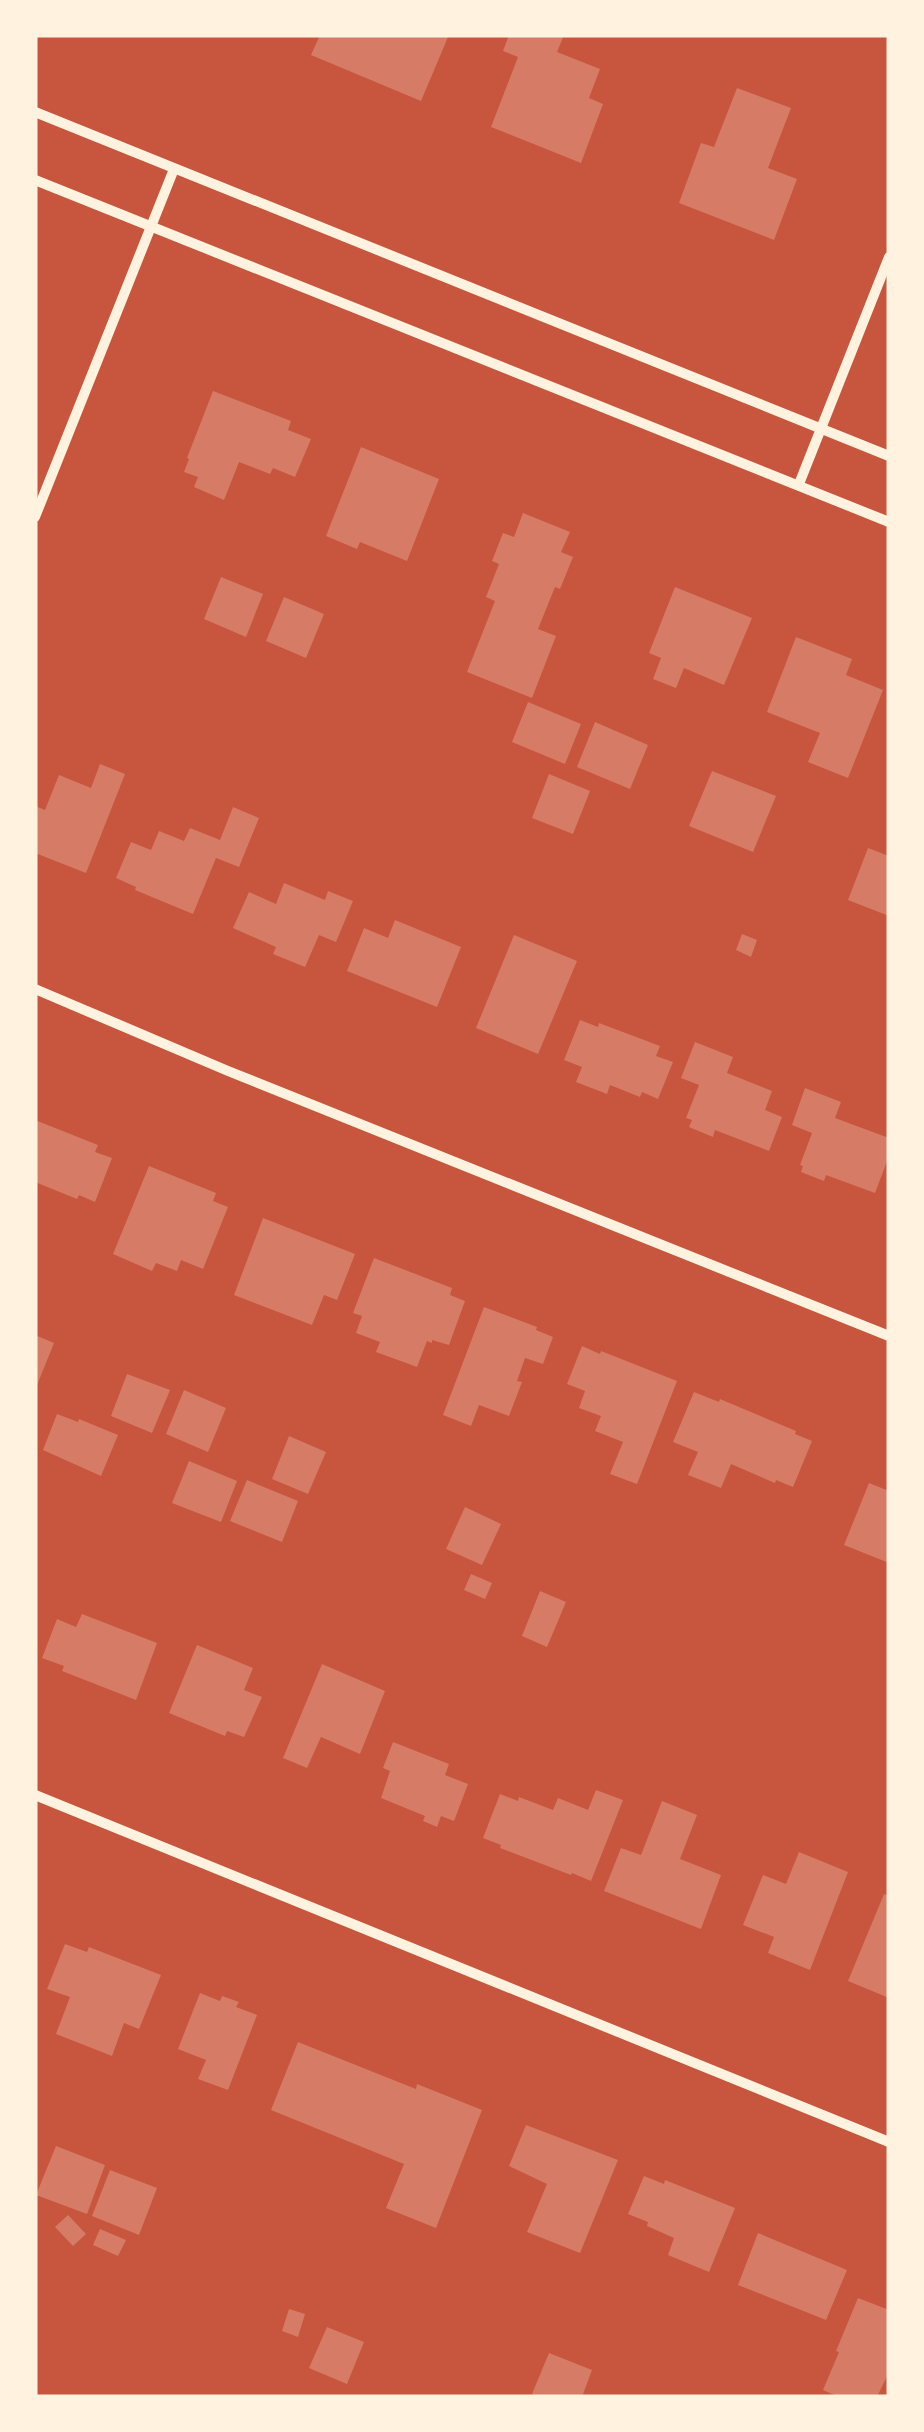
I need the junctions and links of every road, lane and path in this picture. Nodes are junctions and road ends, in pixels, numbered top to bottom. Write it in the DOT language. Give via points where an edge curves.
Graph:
graph roads {
  1 [pos="35,112"];
  2 [pos="174,169"];
  3 [pos="35,180"];
  4 [pos="151,227"];
  5 [pos="889,257"];
  6 [pos="821,428"];
  7 [pos="889,456"];
  8 [pos="799,484"];
  9 [pos="35,516"];
  10 [pos="889,522"];
  11 [pos="35,989"];
  12 [pos="889,1336"];
  13 [pos="35,1795"];
  14 [pos="889,2142"];
  1 -- 2 [label="street"];
  2 -- 4 [label="street"];
  2 -- 6 [label="street"];
  3 -- 4 [label="street"];
  4 -- 8 [label="street"];
  4 -- 9 [label="street"];
  5 -- 6 [label="street"];
  6 -- 7 [label="street"];
  6 -- 8 [label="street"];
  8 -- 10 [label="street"];
  11 -- 12 [label="street"];
  13 -- 14 [label="street"];
}
